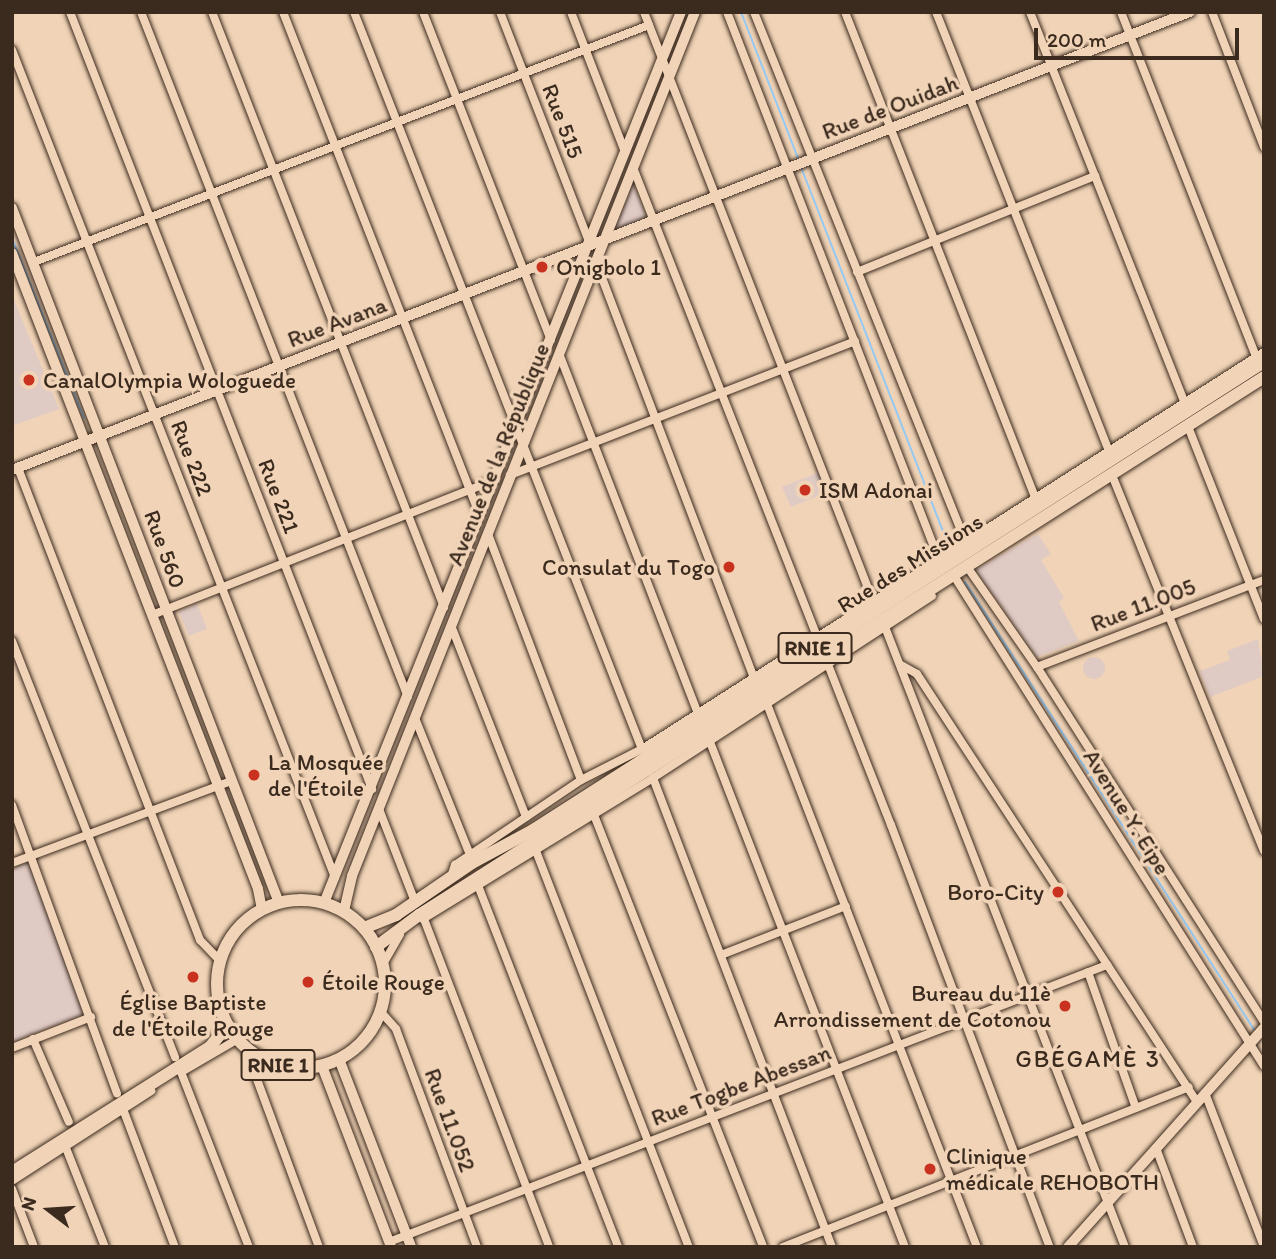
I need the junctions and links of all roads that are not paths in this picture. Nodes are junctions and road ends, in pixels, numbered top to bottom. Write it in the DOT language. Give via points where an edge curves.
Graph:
graph roads {
  1 [pos="70,12"];
  2 [pos="141,12"];
  3 [pos="212,12"];
  4 [pos="283,12"];
  5 [pos="354,12"];
  6 [pos="423,12"];
  7 [pos="500,12"];
  8 [pos="571,12"];
  9 [pos="644,12"];
  10 [pos="681,12"];
  11 [pos="695,12"];
  12 [pos="727,12"];
  13 [pos="754,12"];
  14 [pos="845,12"];
  15 [pos="936,12"];
  16 [pos="1030,12"];
  17 [pos="1121,12"];
  18 [pos="1189,12"];
  19 [pos="1212,12"];
  20 [pos="649,25"];
  21 [pos="1130,36"];
  22 [pos="585,48"];
  23 [pos="12,50"];
  24 [pos="662,58"];
  25 [pos="1051,66"];
  26 [pos="524,74"];
  27 [pos="670,79"];
  28 [pos="970,98"];
  29 [pos="457,100"];
  30 [pos="1264,112"];
  31 [pos="1252,117"];
  32 [pos="397,123"];
  33 [pos="891,130"];
  34 [pos="335,146"];
  35 [pos="1264,147"];
  36 [pos="626,155"];
  37 [pos="812,160"];
  38 [pos="273,169"];
  39 [pos="634,170"];
  40 [pos="787,170"];
  41 [pos="1095,176"];
  42 [pos="212,194"];
  43 [pos="716,198"];
  44 [pos="12,208"];
  45 [pos="1013,208"];
  46 [pos="150,216"];
  47 [pos="654,222"];
  48 [pos="934,240"];
  49 [pos="86,241"];
  50 [pos="605,242"];
  51 [pos="589,246"];
  52 [pos="12,253"];
  53 [pos="34,262"];
  54 [pos="596,262"];
  55 [pos="857,272"];
  56 [pos="16,273"];
  57 [pos="524,273"];
  58 [pos="465,296"];
  59 [pos="402,320"];
  60 [pos="855,341"];
  61 [pos="341,343"];
  62 [pos="552,343"];
  63 [pos="560,356"];
  64 [pos="1261,357"];
  65 [pos="279,367"];
  66 [pos="780,370"];
  67 [pos="1264,377"];
  68 [pos="1264,384"];
  69 [pos="217,390"];
  70 [pos="721,393"];
  71 [pos="1185,403"];
  72 [pos="155,414"];
  73 [pos="657,418"];
  74 [pos="516,428"];
  75 [pos="1189,429"];
  76 [pos="101,435"];
  77 [pos="87,440"];
  78 [pos="594,442"];
  79 [pos="523,444"];
  80 [pos="1109,451"];
  81 [pos="531,467"];
  82 [pos="15,469"];
  83 [pos="510,475"];
  84 [pos="496,480"];
  85 [pos="1114,480"];
  86 [pos="470,490"];
  87 [pos="1035,497"];
  88 [pos="408,514"];
  89 [pos="481,519"];
  90 [pos="487,533"];
  91 [pos="346,539"];
  92 [pos="966,543"];
  93 [pos="939,560"];
  94 [pos="284,563"];
  95 [pos="970,571"];
  96 [pos="956,579"];
  97 [pos="1264,580"];
  98 [pos="1251,585"];
  99 [pos="222,588"];
  100 [pos="873,601"];
  101 [pos="165,610"];
  102 [pos="445,610"];
  103 [pos="152,615"];
  104 [pos="1171,615"];
  105 [pos="1264,619"];
  106 [pos="885,627"];
  107 [pos="452,628"];
  108 [pos="12,641"];
  109 [pos="821,652"];
  110 [pos="901,665"];
  111 [pos="1037,667"];
  112 [pos="754,677"];
  113 [pos="409,699"];
  114 [pos="767,704"];
  115 [pos="698,713"];
  116 [pos="415,718"];
  117 [pos="710,742"];
  118 [pos="642,749"];
  119 [pos="653,778"];
  120 [pos="582,780"];
  121 [pos="231,781"];
  122 [pos="218,787"];
  123 [pos="372,789"];
  124 [pos="12,805"];
  125 [pos="379,809"];
  126 [pos="152,812"];
  127 [pos="594,815"];
  128 [pos="526,817"];
  129 [pos="89,837"];
  130 [pos="536,851"];
  131 [pos="1264,851"];
  132 [pos="34,854"];
  133 [pos="470,855"];
  134 [pos="12,863"];
  135 [pos="451,877"];
  136 [pos="336,880"];
  137 [pos="479,888"];
  138 [pos="415,902"];
  139 [pos="279,903"];
  140 [pos="324,903"];
  141 [pos="846,906"];
  142 [pos="262,910"];
  143 [pos="344,911"];
  144 [pos="424,919"];
  145 [pos="363,928"];
  146 [pos="782,931"];
  147 [pos="376,947"];
  148 [pos="721,955"];
  149 [pos="220,961"];
  150 [pos="383,964"];
  151 [pos="1107,965"];
  152 [pos="1088,972"];
  153 [pos="1028,995"];
  154 [pos="380,1011"];
  155 [pos="92,1017"];
  156 [pos="962,1021"];
  157 [pos="1264,1022"];
  158 [pos="228,1025"];
  159 [pos="1264,1028"];
  160 [pos="33,1039"];
  161 [pos="1251,1042"];
  162 [pos="241,1043"];
  163 [pos="899,1045"];
  164 [pos="12,1048"];
  165 [pos="175,1057"];
  166 [pos="339,1059"];
  167 [pos="322,1066"];
  168 [pos="1264,1066"];
  169 [pos="835,1070"];
  170 [pos="181,1072"];
  171 [pos="1189,1087"];
  172 [pos="117,1093"];
  173 [pos="774,1093"];
  174 [pos="1205,1093"];
  175 [pos="1197,1102"];
  176 [pos="1136,1108"];
  177 [pos="123,1109"];
  178 [pos="713,1117"];
  179 [pos="69,1122"];
  180 [pos="1080,1130"];
  181 [pos="648,1142"];
  182 [pos="66,1147"];
  183 [pos="1156,1148"];
  184 [pos="1016,1155"];
  185 [pos="587,1166"];
  186 [pos="12,1172"];
  187 [pos="12,1181"];
  188 [pos="950,1182"];
  189 [pos="527,1188"];
  190 [pos="12,1189"];
  191 [pos="1108,1202"];
  192 [pos="890,1206"];
  193 [pos="464,1213"];
  194 [pos="826,1231"];
  195 [pos="406,1235"];
  196 [pos="390,1244"];
  197 [pos="34,1247"];
  198 [pos="105,1247"];
  199 [pos="175,1247"];
  200 [pos="249,1247"];
  201 [pos="319,1247"];
  202 [pos="411,1247"];
  203 [pos="477,1247"];
  204 [pos="549,1247"];
  205 [pos="618,1247"];
  206 [pos="689,1247"];
  207 [pos="763,1247"];
  208 [pos="783,1247"];
  209 [pos="832,1247"];
  210 [pos="905,1247"];
  211 [pos="977,1247"];
  212 [pos="1050,1247"];
  213 [pos="1068,1247"];
  214 [pos="1125,1247"];
  215 [pos="1193,1247"];
  216 [pos="1264,1247"];
  1 -- 46 [label="street, Rue 221"];
  2 -- 42 [label="street"];
  3 -- 38 [label="street"];
  4 -- 34 [label="street"];
  5 -- 32 [label="street"];
  6 -- 29 [label="street"];
  7 -- 26 [label="street, Rue 515"];
  8 -- 22 [label="street"];
  9 -- 20 [label="street"];
  10 -- 24 [label="main road, Avenue de la République"];
  11 -- 27 [label="main road, Avenue de la République"];
  12 -- 40 [label="street"];
  13 -- 37 [label="street"];
  14 -- 33 [label="street"];
  15 -- 28 [label="street"];
  16 -- 25 [label="street"];
  17 -- 21 [label="street"];
  18 -- 21 [label="main road, Rue de Ouidah"];
  19 -- 31 [label="street"];
  20 -- 22 [label="street"];
  20 -- 24 [label="street"];
  21 -- 25 [label="main road, Rue de Ouidah"];
  21 -- 64 [label="street"];
  22 -- 26 [label="street"];
  22 -- 36 [label="street"];
  23 -- 49 [label="street, Rue 222"];
  24 -- 27 [label="street"];
  24 -- 36 [label="main road, Avenue de la République"];
  25 -- 28 [label="main road, Rue de Ouidah"];
  25 -- 41 [label="street"];
  26 -- 29 [label="street"];
  26 -- 51 [label="street, Rue 515"];
  27 -- 39 [label="main road, Avenue de la République"];
  27 -- 43 [label="street"];
  28 -- 33 [label="main road, Rue de Ouidah"];
  28 -- 45 [label="street"];
  29 -- 32 [label="street"];
  29 -- 57 [label="street"];
  30 -- 31 [label="street"];
  31 -- 35 [label="street"];
  32 -- 34 [label="street"];
  32 -- 58 [label="street"];
  33 -- 37 [label="main road, Rue de Ouidah"];
  33 -- 48 [label="street"];
  34 -- 38 [label="street"];
  34 -- 59 [label="street"];
  36 -- 51 [label="main road, Avenue de la République"];
  37 -- 40 [label="main road, Rue de Ouidah"];
  37 -- 55 [label="street"];
  38 -- 42 [label="street"];
  38 -- 61 [label="street"];
  39 -- 47 [label="street"];
  39 -- 50 [label="main road, Avenue de la République"];
  40 -- 43 [label="main road, Rue de Ouidah"];
  40 -- 60 [label="street"];
  41 -- 45 [label="street"];
  41 -- 71 [label="street"];
  42 -- 46 [label="street"];
  42 -- 65 [label="street"];
  43 -- 47 [label="main road, Rue de Ouidah"];
  43 -- 66 [label="street"];
  44 -- 53 [label="main road, Rue 560"];
  45 -- 48 [label="street"];
  45 -- 80 [label="street"];
  46 -- 49 [label="street"];
  46 -- 69 [label="street, Rue 221"];
  47 -- 50 [label="main road, Rue de Ouidah"];
  47 -- 70 [label="street"];
  48 -- 55 [label="street"];
  48 -- 87 [label="street"];
  49 -- 53 [label="street"];
  49 -- 72 [label="street, Rue 222"];
  50 -- 51 [label="main road, Rue de Ouidah"];
  50 -- 54 [label="main road, Avenue de la République"];
  51 -- 57 [label="main road, Rue Avana"];
  51 -- 62 [label="main road, Avenue de la République"];
  52 -- 56 [label="main road, Rue 560"];
  53 -- 76 [label="main road, Rue 560"];
  54 -- 63 [label="main road, Avenue de la République"];
  54 -- 73 [label="street"];
  55 -- 92 [label="street"];
  56 -- 77 [label="main road, Rue 560"];
  57 -- 58 [label="main road, Rue Avana"];
  57 -- 62 [label="street"];
  58 -- 59 [label="main road, Rue Avana"];
  58 -- 74 [label="street"];
  59 -- 61 [label="main road, Rue Avana"];
  59 -- 86 [label="street"];
  60 -- 66 [label="street"];
  60 -- 93 [label="street"];
  61 -- 65 [label="main road, Rue Avana"];
  61 -- 88 [label="street"];
  62 -- 74 [label="main road, Avenue de la République"];
  63 -- 78 [label="street"];
  63 -- 79 [label="main road, Avenue de la République"];
  64 -- 71 [label="street"];
  64 -- 109 [label="highway, Rue des Missions / RNIE 1"];
  65 -- 69 [label="main road, Rue Avana"];
  65 -- 91 [label="street"];
  66 -- 70 [label="street"];
  66 -- 100 [label="street"];
  67 -- 109 [label="highway, Rue des Missions / RNIE 1"];
  68 -- 75 [label="street"];
  69 -- 72 [label="main road, Rue Avana"];
  69 -- 94 [label="street, Rue 221"];
  70 -- 73 [label="street"];
  70 -- 109 [label="street"];
  71 -- 80 [label="street"];
  72 -- 76 [label="main road, Rue Avana"];
  72 -- 99 [label="street, Rue 222"];
  73 -- 78 [label="street"];
  73 -- 112 [label="street"];
  74 -- 79 [label="street"];
  74 -- 84 [label="main road, Avenue de la République"];
  75 -- 85 [label="street"];
  75 -- 98 [label="street"];
  76 -- 77 [label="main road, Rue Avana"];
  76 -- 101 [label="main road, Rue 560"];
  77 -- 82 [label="main road, Rue Avana"];
  77 -- 103 [label="main road, Rue 560"];
  78 -- 81 [label="street"];
  78 -- 115 [label="street"];
  79 -- 81 [label="street"];
  79 -- 83 [label="main road, Avenue de la République"];
  80 -- 87 [label="street"];
  81 -- 83 [label="street"];
  81 -- 118 [label="street"];
  82 -- 126 [label="street"];
  83 -- 90 [label="main road, Avenue de la République"];
  84 -- 86 [label="street"];
  84 -- 89 [label="main road, Avenue de la République"];
  85 -- 95 [label="street"];
  85 -- 104 [label="street"];
  86 -- 88 [label="street"];
  86 -- 89 [label="street"];
  87 -- 92 [label="street"];
  88 -- 91 [label="street"];
  88 -- 102 [label="street"];
  89 -- 102 [label="main road, Avenue de la République"];
  90 -- 107 [label="main road, Avenue de la République"];
  90 -- 120 [label="street"];
  91 -- 94 [label="street"];
  91 -- 113 [label="street"];
  92 -- 93 [label="street"];
  93 -- 100 [label="street"];
  94 -- 99 [label="street"];
  94 -- 123 [label="street, Rue 221"];
  95 -- 96 [label="street"];
  95 -- 111 [label="street, Avenue Y. Eipe"];
  96 -- 106 [label="street"];
  96 -- 161 [label="street, Avenue Y. Eipe"];
  97 -- 98 [label="street, Rue 11.005"];
  98 -- 104 [label="street, Rue 11.005"];
  98 -- 105 [label="street"];
  99 -- 101 [label="street"];
  99 -- 136 [label="street, Rue 222"];
  100 -- 109 [label="street"];
  101 -- 103 [label="street"];
  101 -- 121 [label="main road, Rue 560"];
  102 -- 113 [label="main road, Avenue de la République"];
  103 -- 122 [label="main road, Rue 560"];
  104 -- 111 [label="street, Rue 11.005"];
  104 -- 131 [label="street"];
  106 -- 109 [label="street"];
  106 -- 110 [label="street"];
  107 -- 116 [label="main road, Avenue de la République"];
  107 -- 128 [label="street"];
  108 -- 129 [label="street"];
  109 -- 112 [label="street"];
  109 -- 114 [label="street"];
  109 -- 135 [label="highway, Rue des Missions / RNIE 1"];
  109 -- 147 [label="highway, Rue des Missions / RNIE 1"];
  109 -- 156 [label="street" via="891,825"];
  110 -- 151 [label="street" via="917,674"];
  110 -- 153 [label="street"];
  111 -- 157 [label="street, Avenue Y. Eipe"];
  112 -- 115 [label="street"];
  113 -- 123 [label="main road, Avenue de la République"];
  114 -- 117 [label="street"];
  114 -- 141 [label="street"];
  115 -- 118 [label="street"];
  116 -- 125 [label="main road, Avenue de la République"];
  116 -- 133 [label="street"];
  117 -- 119 [label="street"];
  117 -- 146 [label="street"];
  118 -- 120 [label="street"];
  119 -- 127 [label="street"];
  119 -- 148 [label="street"];
  120 -- 128 [label="street"];
  121 -- 122 [label="street"];
  121 -- 139 [label="main road, Rue 560"];
  122 -- 126 [label="street"];
  122 -- 142 [label="main road, Rue 560"];
  123 -- 136 [label="main road, Avenue de la République"];
  124 -- 132 [label="street"];
  125 -- 138 [label="street"];
  125 -- 143 [label="main road, Avenue de la République" via="346,891"];
  126 -- 129 [label="street"];
  126 -- 149 [label="street" via="200,940"];
  127 -- 130 [label="street"];
  127 -- 178 [label="street"];
  128 -- 133 [label="street"];
  129 -- 132 [label="street"];
  129 -- 165 [label="street"];
  130 -- 137 [label="street"];
  130 -- 181 [label="street"];
  132 -- 134 [label="street"];
  132 -- 155 [label="street"];
  133 -- 135 [label="street" via="453,867"];
  135 -- 138 [label="highway, Rue des Missions / RNIE 1"];
  136 -- 140 [label="main road, Avenue de la République"];
  137 -- 144 [label="street"];
  137 -- 185 [label="street"];
  138 -- 145 [label="highway, Rue des Missions / RNIE 1" via="385,921"];
  139 -- 140 [label="highway, RNIE 1"];
  139 -- 142 [label="highway, RNIE 1"];
  140 -- 143 [label="highway, RNIE 1"];
  141 -- 146 [label="street"];
  141 -- 163 [label="street"];
  142 -- 149 [label="highway, RNIE 1" via="236,931"];
  143 -- 145 [label="highway, RNIE 1"];
  144 -- 150 [label="street" via="395,939"];
  144 -- 189 [label="street"];
  145 -- 147 [label="highway, RNIE 1"];
  146 -- 148 [label="street"];
  146 -- 169 [label="street"];
  147 -- 150 [label="highway, RNIE 1"];
  148 -- 173 [label="street"];
  149 -- 158 [label="highway, RNIE 1" via="218,993"];
  150 -- 154 [label="highway, RNIE 1"];
  151 -- 152 [label="street, Rue Togbe Abessan"];
  151 -- 171 [label="street"];
  152 -- 153 [label="street, Rue Togbe Abessan"];
  152 -- 176 [label="street"];
  153 -- 156 [label="street, Rue Togbe Abessan"];
  153 -- 180 [label="street"];
  154 -- 166 [label="highway, RNIE 1" via="364,1039"];
  154 -- 193 [label="street, Rue 11.052" via="396,1029"];
  155 -- 160 [label="street"];
  155 -- 172 [label="street"];
  156 -- 163 [label="street, Rue Togbe Abessan"];
  156 -- 184 [label="street"];
  158 -- 162 [label="highway, RNIE 1"];
  158 -- 186 [label="highway, RNIE 1" via="210,1048"];
  159 -- 161 [label="main road"];
  160 -- 164 [label="street"];
  160 -- 179 [label="street"];
  161 -- 168 [label="street, Avenue Y. Eipe"];
  161 -- 174 [label="main road"];
  162 -- 167 [label="highway, RNIE 1" via="278,1065"];
  162 -- 170 [label="street"];
  162 -- 201 [label="street"];
  163 -- 169 [label="street, Rue Togbe Abessan"];
  163 -- 188 [label="street"];
  166 -- 167 [label="highway, RNIE 1"];
  166 -- 195 [label="main road"];
  167 -- 196 [label="main road"];
  169 -- 173 [label="street, Rue Togbe Abessan"];
  169 -- 192 [label="street"];
  170 -- 177 [label="street"];
  170 -- 200 [label="street"];
  171 -- 175 [label="street"];
  171 -- 176 [label="street"];
  173 -- 178 [label="street, Rue Togbe Abessan"];
  173 -- 194 [label="street"];
  174 -- 175 [label="main road"];
  174 -- 216 [label="street"];
  175 -- 183 [label="main road"];
  176 -- 180 [label="street"];
  177 -- 182 [label="street"];
  177 -- 199 [label="street"];
  178 -- 181 [label="street, Rue Togbe Abessan"];
  178 -- 207 [label="street"];
  180 -- 184 [label="street"];
  180 -- 191 [label="street"];
  181 -- 185 [label="street, Rue Togbe Abessan"];
  181 -- 206 [label="street"];
  182 -- 187 [label="street"];
  182 -- 198 [label="street"];
  183 -- 191 [label="main road"];
  183 -- 215 [label="street"];
  184 -- 188 [label="street"];
  184 -- 212 [label="street"];
  185 -- 189 [label="street, Rue Togbe Abessan"];
  185 -- 205 [label="street"];
  188 -- 192 [label="street"];
  188 -- 211 [label="street"];
  189 -- 193 [label="street, Rue Togbe Abessan"];
  189 -- 204 [label="street"];
  190 -- 197 [label="street"];
  191 -- 213 [label="main road"];
  191 -- 214 [label="street"];
  192 -- 194 [label="street"];
  192 -- 210 [label="street"];
  193 -- 195 [label="street, Rue Togbe Abessan"];
  193 -- 203 [label="street, Rue 11.052"];
  194 -- 208 [label="street"];
  194 -- 209 [label="street"];
  195 -- 196 [label="street, Rue Togbe Abessan"];
  195 -- 202 [label="main road"];
}
